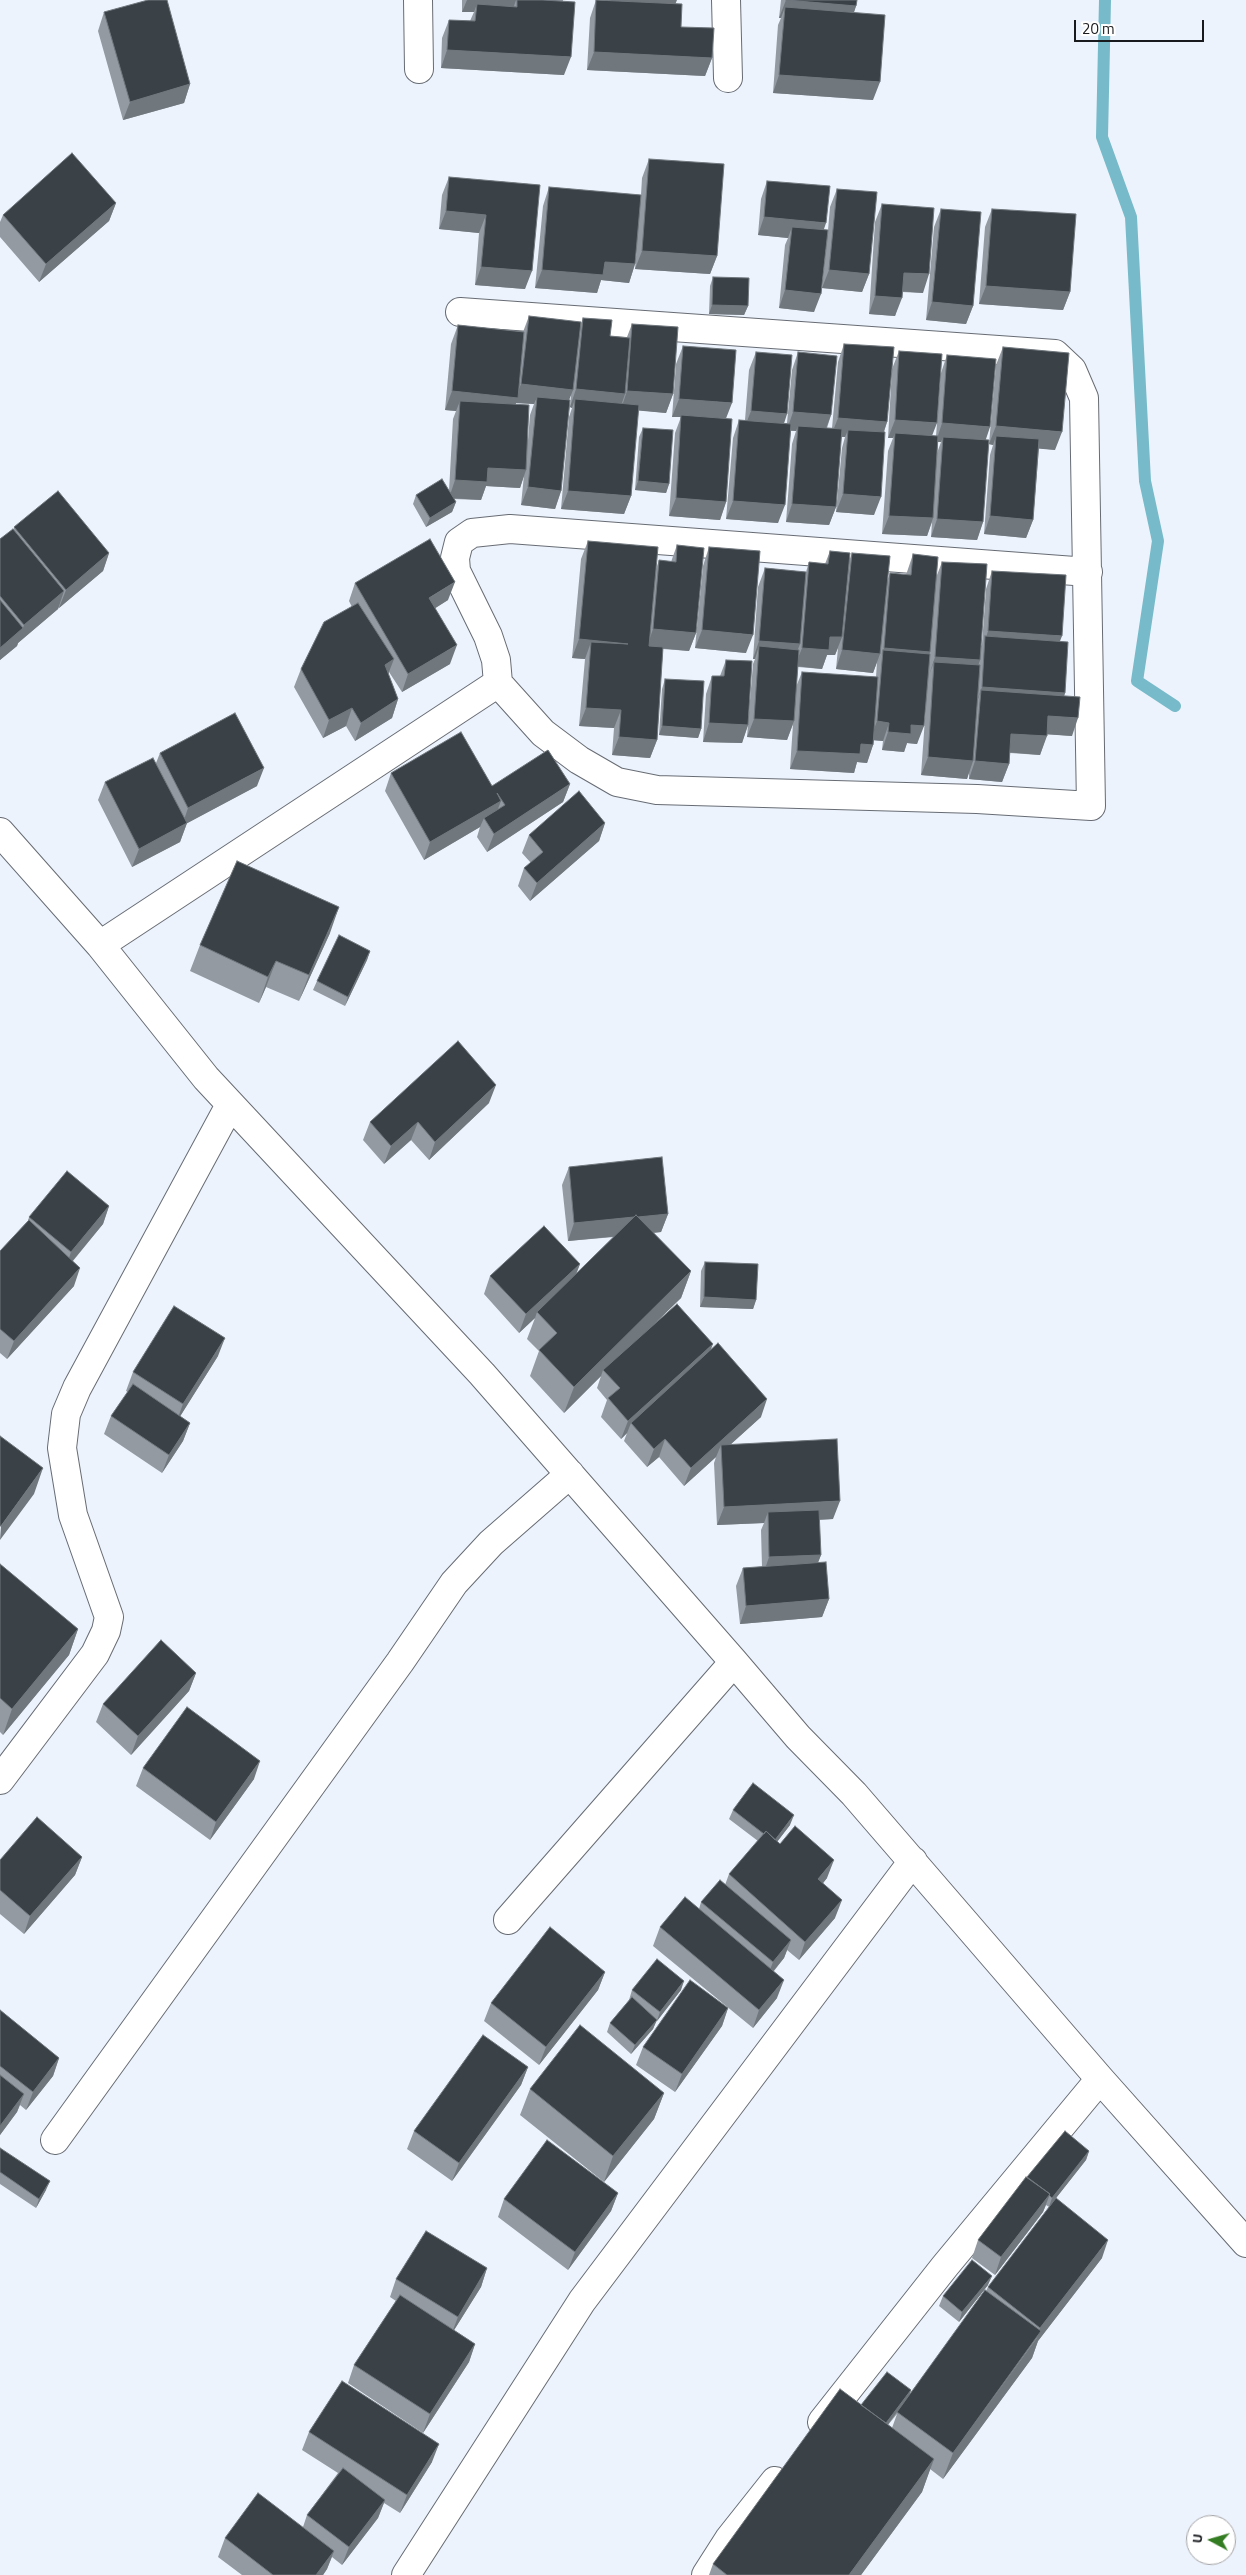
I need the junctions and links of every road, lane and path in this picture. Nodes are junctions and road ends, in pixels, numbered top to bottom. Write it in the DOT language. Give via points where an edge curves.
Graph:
graph roads {
  1 [pos="418,0"];
  2 [pos="726,0"];
  3 [pos="419,69"];
  4 [pos="728,78"];
  5 [pos="460,312"];
  6 [pos="1088,572"];
  7 [pos="498,683"];
  8 [pos="0,832"];
  9 [pos="100,945"];
  10 [pos="230,1104"];
  11 [pos="570,1474"];
  12 [pos="734,1662"];
  13 [pos="0,1780"];
  14 [pos="913,1861"];
  15 [pos="508,1920"];
  16 [pos="1100,2080"];
  17 [pos="54,2140"];
  18 [pos="1246,2243"];
  19 [pos="808,2439"];
  20 [pos="790,2462"];
  21 [pos="406,2575"];
  22 [pos="706,2575"];
  1 -- 3 [label="street"];
  2 -- 4 [label="street"];
  5 -- 6 [label="street" via="1055,354 1072,370 1084,398"];
  6 -- 7 [label="street" via="510,529 472,533 459,542 456,571 488,636 496,660"];
  6 -- 7 [label="street" via="1091,806 657,790 617,782 579,760 543,733"];
  7 -- 9 [label="street"];
  8 -- 9 [label="street"];
  9 -- 10 [label="street"];
  10 -- 11 [label="street" via="482,1374"];
  10 -- 13 [label="street" via="66,1414 62,1448 71,1508 109,1617 96,1654"];
  11 -- 12 [label="street"];
  11 -- 17 [label="street" via="491,1543 454,1583 389,1678"];
  12 -- 14 [label="street" via="798,1737"];
  12 -- 15 [label="street"];
  14 -- 16 [label="street"];
  14 -- 21 [label="street" via="582,2301"];
  16 -- 18 [label="street"];
  16 -- 19 [label="street" via="945,2266"];
  20 -- 22 [label="street" via="729,2539"];
}
